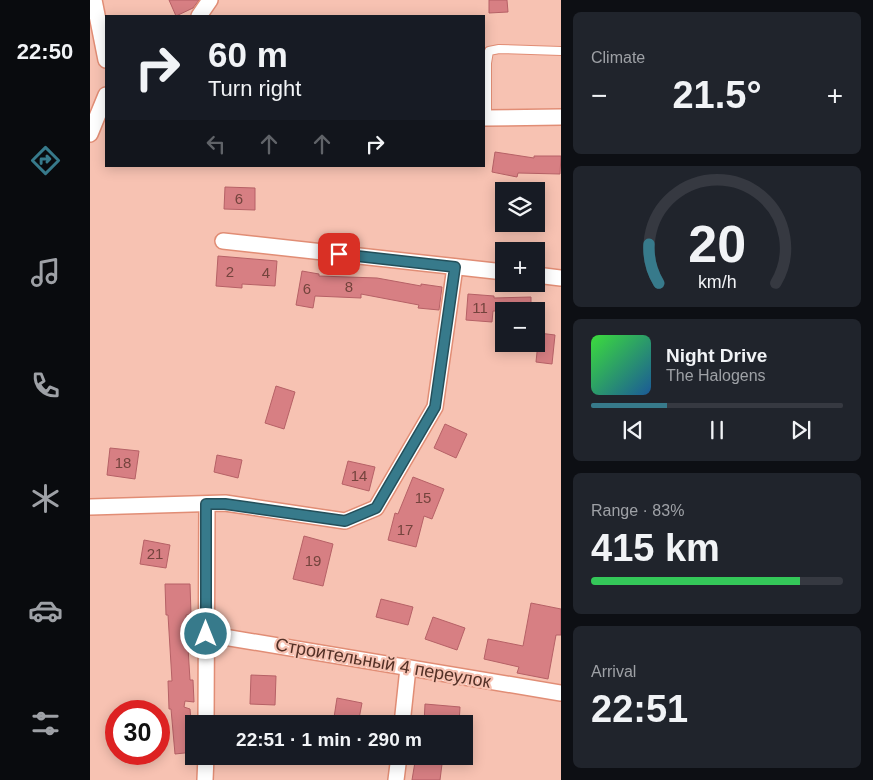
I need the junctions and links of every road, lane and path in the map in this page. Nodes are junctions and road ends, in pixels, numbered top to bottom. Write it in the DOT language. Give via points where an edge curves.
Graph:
graph roads {
  1 [pos="94,0"];
  2 [pos="210,0"];
  3 [pos="200,15"];
  4 [pos="104,32"];
  5 [pos="105,46"];
  6 [pos="560,51"];
  7 [pos="105,100"];
  8 [pos="102,114"];
  9 [pos="560,117"];
  10 [pos="485,118"];
  11 [pos="90,134"];
  12 [pos="223,241"];
  13 [pos="455,267"];
  14 [pos="495,271"];
  15 [pos="545,276"];
  16 [pos="560,278"];
  17 [pos="206,504"];
  18 [pos="90,507"];
  19 [pos="206,634"];
  20 [pos="408,668"];
  21 [pos="560,693"];
  22 [pos="206,715"];
  23 [pos="403,715"];
  24 [pos="206,765"];
  25 [pos="398,765"];
  26 [pos="206,780"];
  27 [pos="396,780"];
  1 -- 4 [label="street"];
  2 -- 3 [label="street"];
  4 -- 5 [label="street"];
  6 -- 10 [label="lane" via="489,51"];
  7 -- 8 [label="street"];
  8 -- 11 [label="street"];
  9 -- 10 [label="street"];
  12 -- 13 [label="street"];
  13 -- 14 [label="street"];
  13 -- 17 [label="street" via="435,407 376,508 345,521"];
  15 -- 16 [label="street"];
  17 -- 18 [label="street"];
  17 -- 19 [label="street"];
  19 -- 20 [label="street, Строительный 4 переулок"];
  19 -- 22 [label="street"];
  20 -- 21 [label="street, Строительный 4 переулок"];
  20 -- 23 [label="street"];
  24 -- 26 [label="street"];
  25 -- 27 [label="street"];
}
